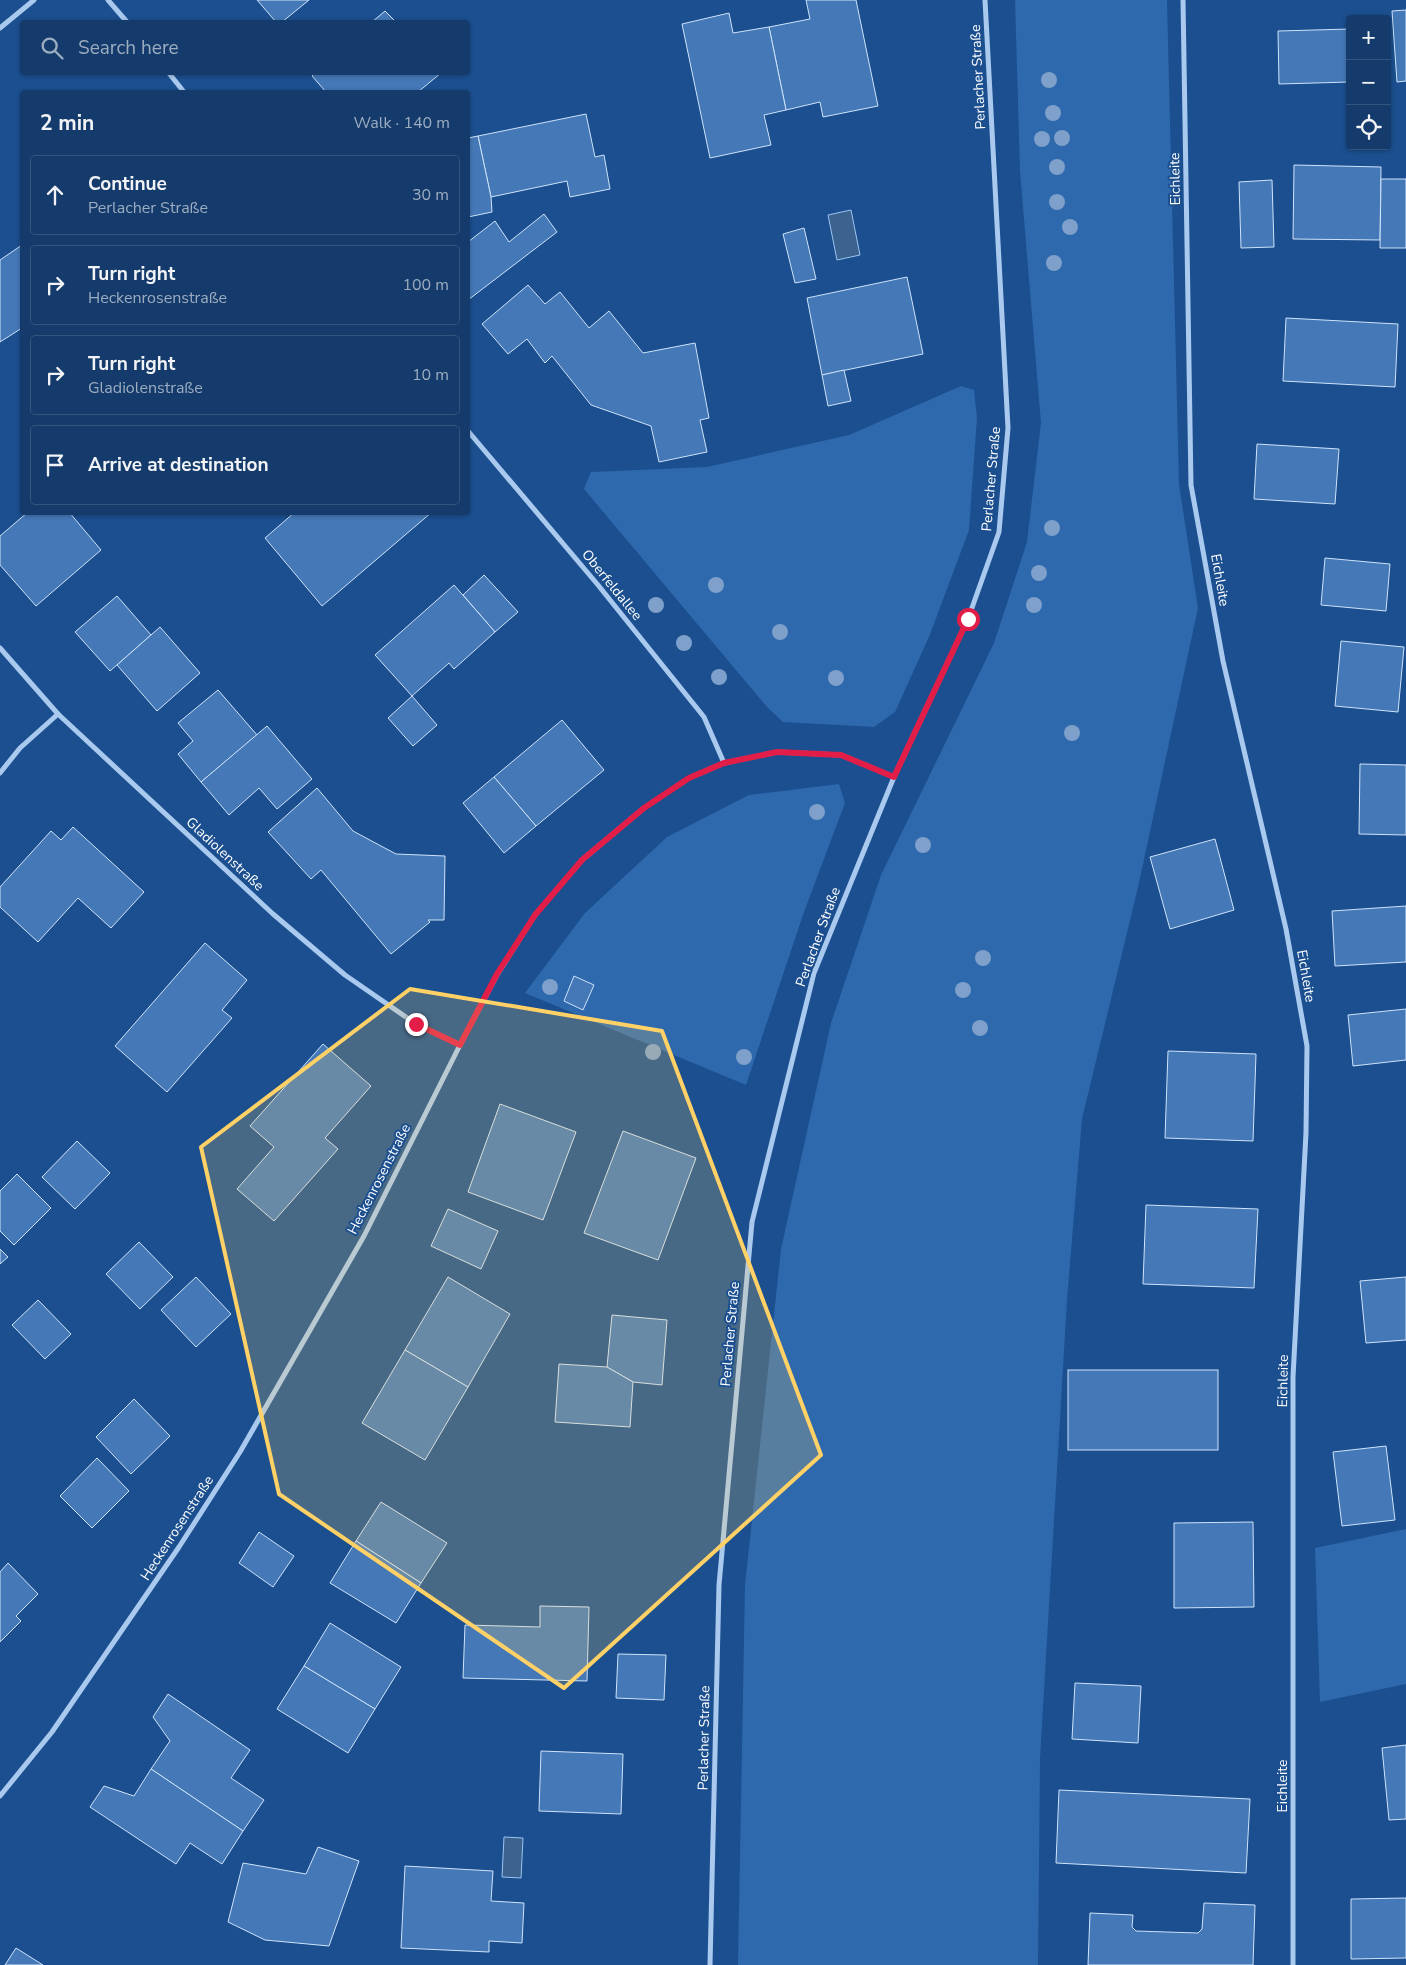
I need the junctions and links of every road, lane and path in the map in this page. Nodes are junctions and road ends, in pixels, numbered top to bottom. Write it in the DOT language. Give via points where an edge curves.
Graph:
graph roads {
  1 [pos="34,0"];
  2 [pos="108,0"];
  3 [pos="985,0"];
  4 [pos="1183,0"];
  5 [pos="125,20"];
  6 [pos="0,28"];
  7 [pos="170,75"];
  8 [pos="182,90"];
  9 [pos="470,433"];
  10 [pos="0,648"];
  11 [pos="58,714"];
  12 [pos="724,763"];
  13 [pos="0,773"];
  14 [pos="894,777"];
  15 [pos="460,1045"];
  16 [pos="0,1796"];
  17 [pos="710,1965"];
  18 [pos="1294,1965"];
  1 -- 6 [label="street"];
  2 -- 5 [label="street"];
  3 -- 14 [label="street, Perlacher Straße" via="1008,428 999,532 968,619"];
  4 -- 18 [label="street, Eichleite" via="1191,485 1223,661 1286,929 1307,1046 1306,1133 1293,1377"];
  7 -- 8 [label="street"];
  9 -- 12 [label="street, Oberfeldallee" via="598,585 704,718"];
  10 -- 11 [label="street, Gladiolenstraße"];
  11 -- 13 [label="street" via="20,748"];
  11 -- 15 [label="street, Gladiolenstraße" via="273,914 345,975 416,1024"];
  12 -- 14 [label="street, Heckenrosenstraße" via="777,752 841,755"];
  12 -- 15 [label="street, Heckenrosenstraße" via="689,778 651,803 582,860 535,915 497,974"];
  14 -- 17 [label="street, Perlacher Straße" via="814,973 752,1222 719,1585"];
  15 -- 16 [label="street, Heckenrosenstraße" via="364,1236 240,1452 52,1732"];
}
